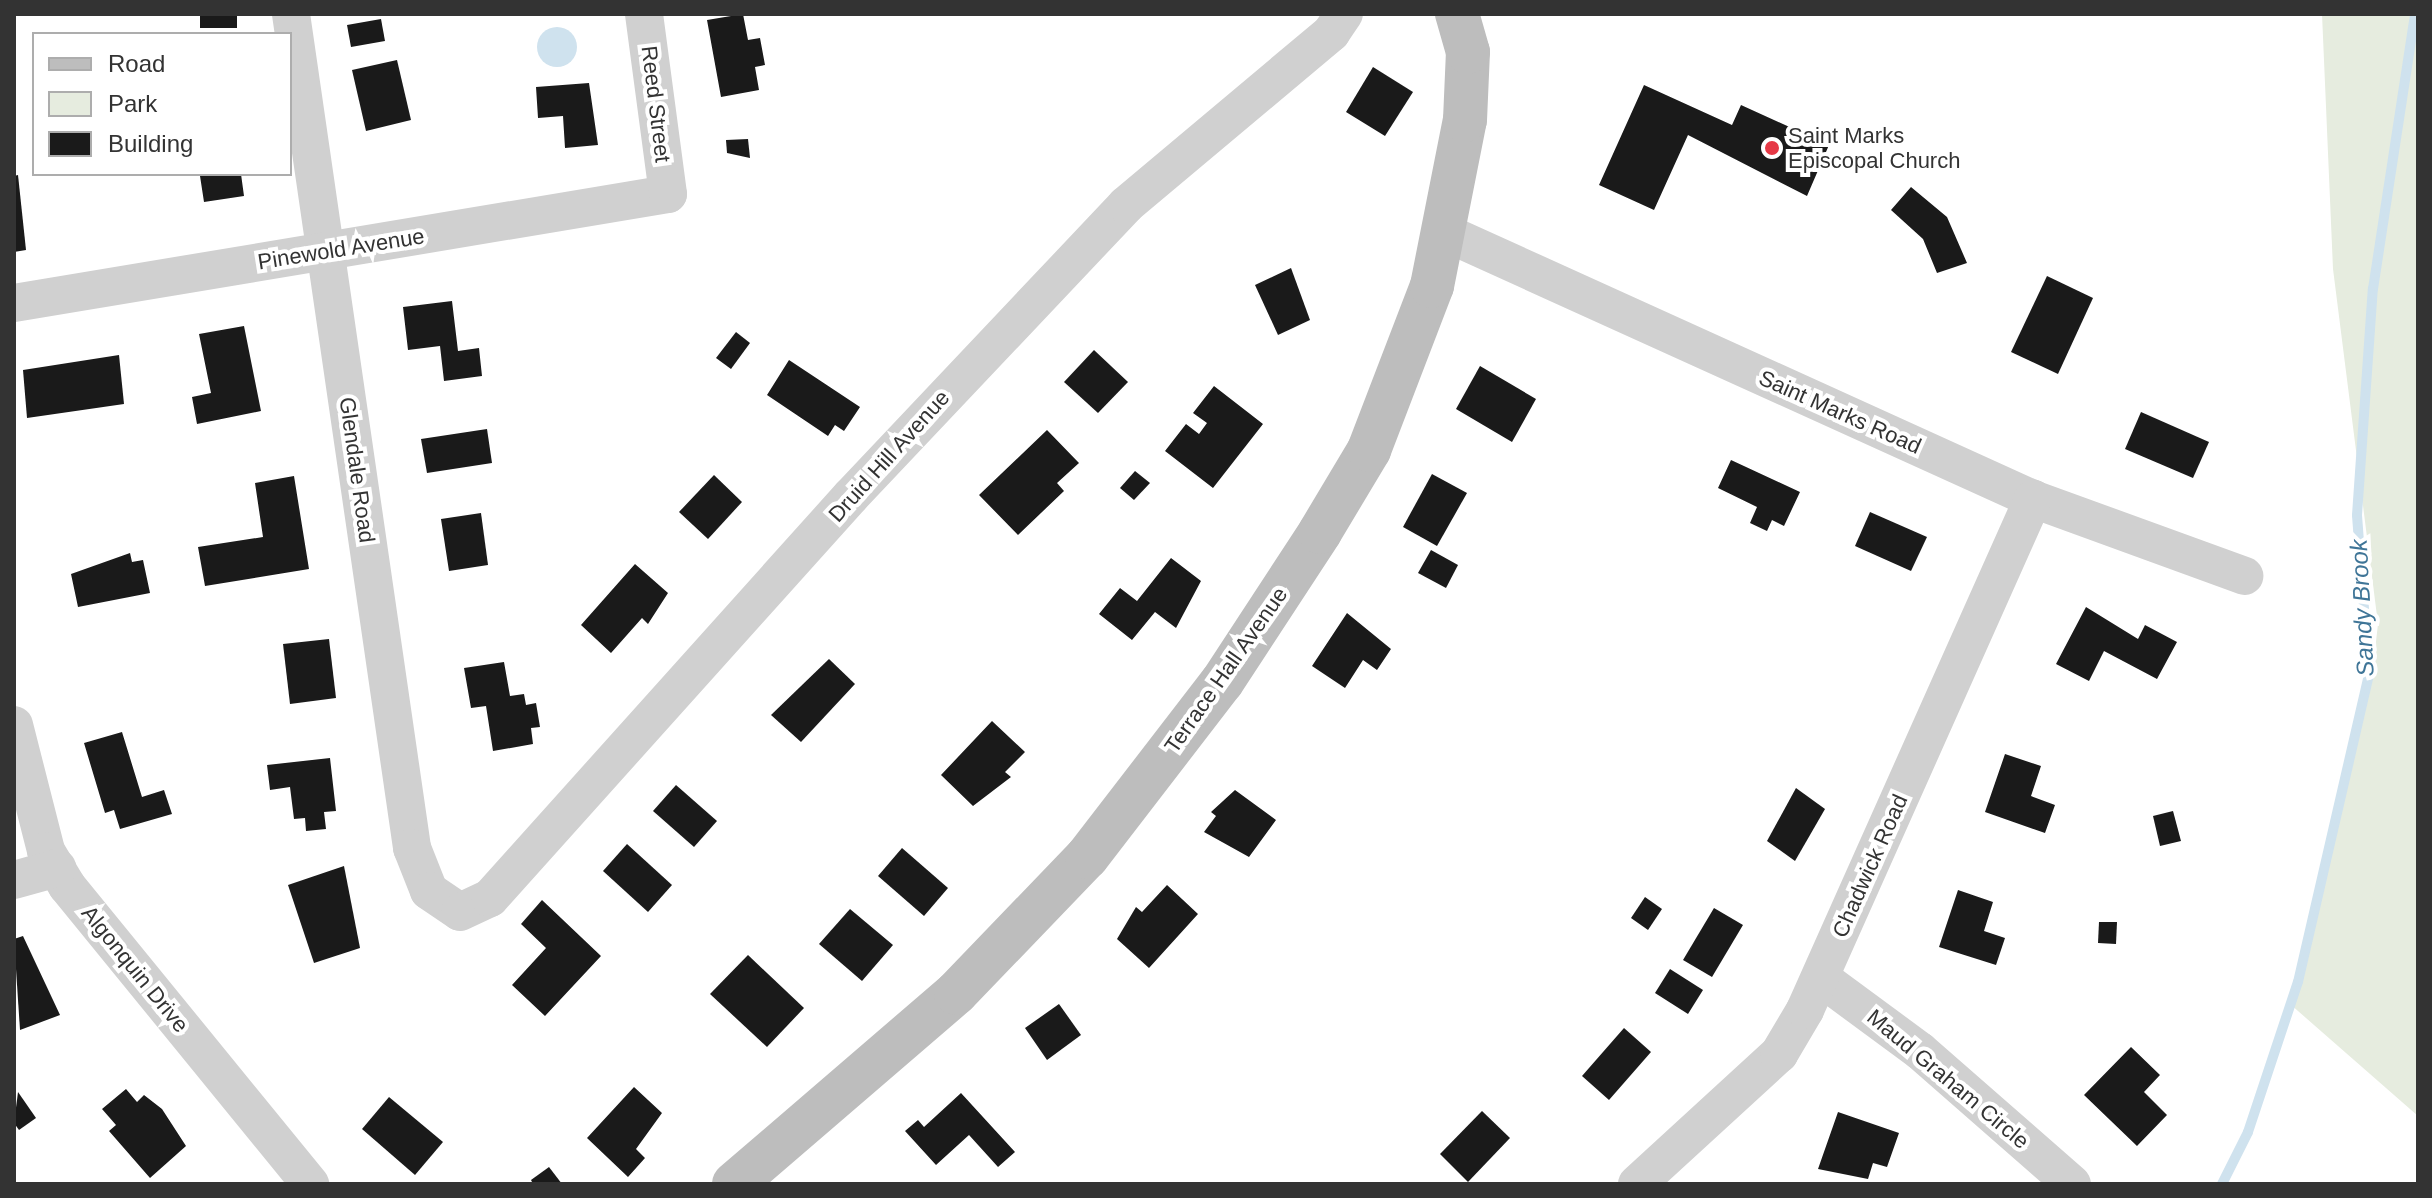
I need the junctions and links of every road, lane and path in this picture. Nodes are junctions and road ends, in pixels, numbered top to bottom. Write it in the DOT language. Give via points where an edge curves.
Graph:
graph roads {
  1 [pos="291,14"];
  2 [pos="644,14"];
  3 [pos="1344,14"];
  4 [pos="1457,14"];
  5 [pos="668,194"];
  6 [pos="1444,232"];
  7 [pos="326,252"];
  8 [pos="14,303"];
  9 [pos="2033,499"];
  10 [pos="2244,576"];
  11 [pos="14,725"];
  12 [pos="57,868"];
  13 [pos="14,880"];
  14 [pos="454,911"];
  15 [pos="1821,978"];
  16 [pos="310,1184"];
  17 [pos="734,1184"];
  18 [pos="1637,1184"];
  19 [pos="2072,1184"];
  1 -- 7 [label="street, Glendale Road"];
  2 -- 5 [label="street, Reed Street"];
  3 -- 14 [label="street, Druid Hill Avenue" via="1331,33 1126,205 851,496 490,898"];
  4 -- 6 [label="main road, Terrace Hall Avenue" via="1468,75"];
  5 -- 7 [label="street, Pinewold Avenue"];
  6 -- 9 [label="street, Saint Marks Road"];
  6 -- 17 [label="main road, Terrace Hall Avenue" via="1413,342 1369,450 1158,769 1087,857 956,993"];
  7 -- 8 [label="street, Pinewold Avenue"];
  7 -- 14 [label="street, Glendale Road" via="412,848 429,891"];
  9 -- 10 [label="street, Saint Marks Road"];
  9 -- 15 [label="street, Chadwick Road"];
  11 -- 12 [label="street, Algonquin Drive"];
  12 -- 13 [label="street"];
  12 -- 16 [label="street, Algonquin Drive"];
  15 -- 18 [label="street, Chadwick Road" via="1779,1054"];
  15 -- 19 [label="street, Maud Graham Circle" via="1920,1051"];
}
